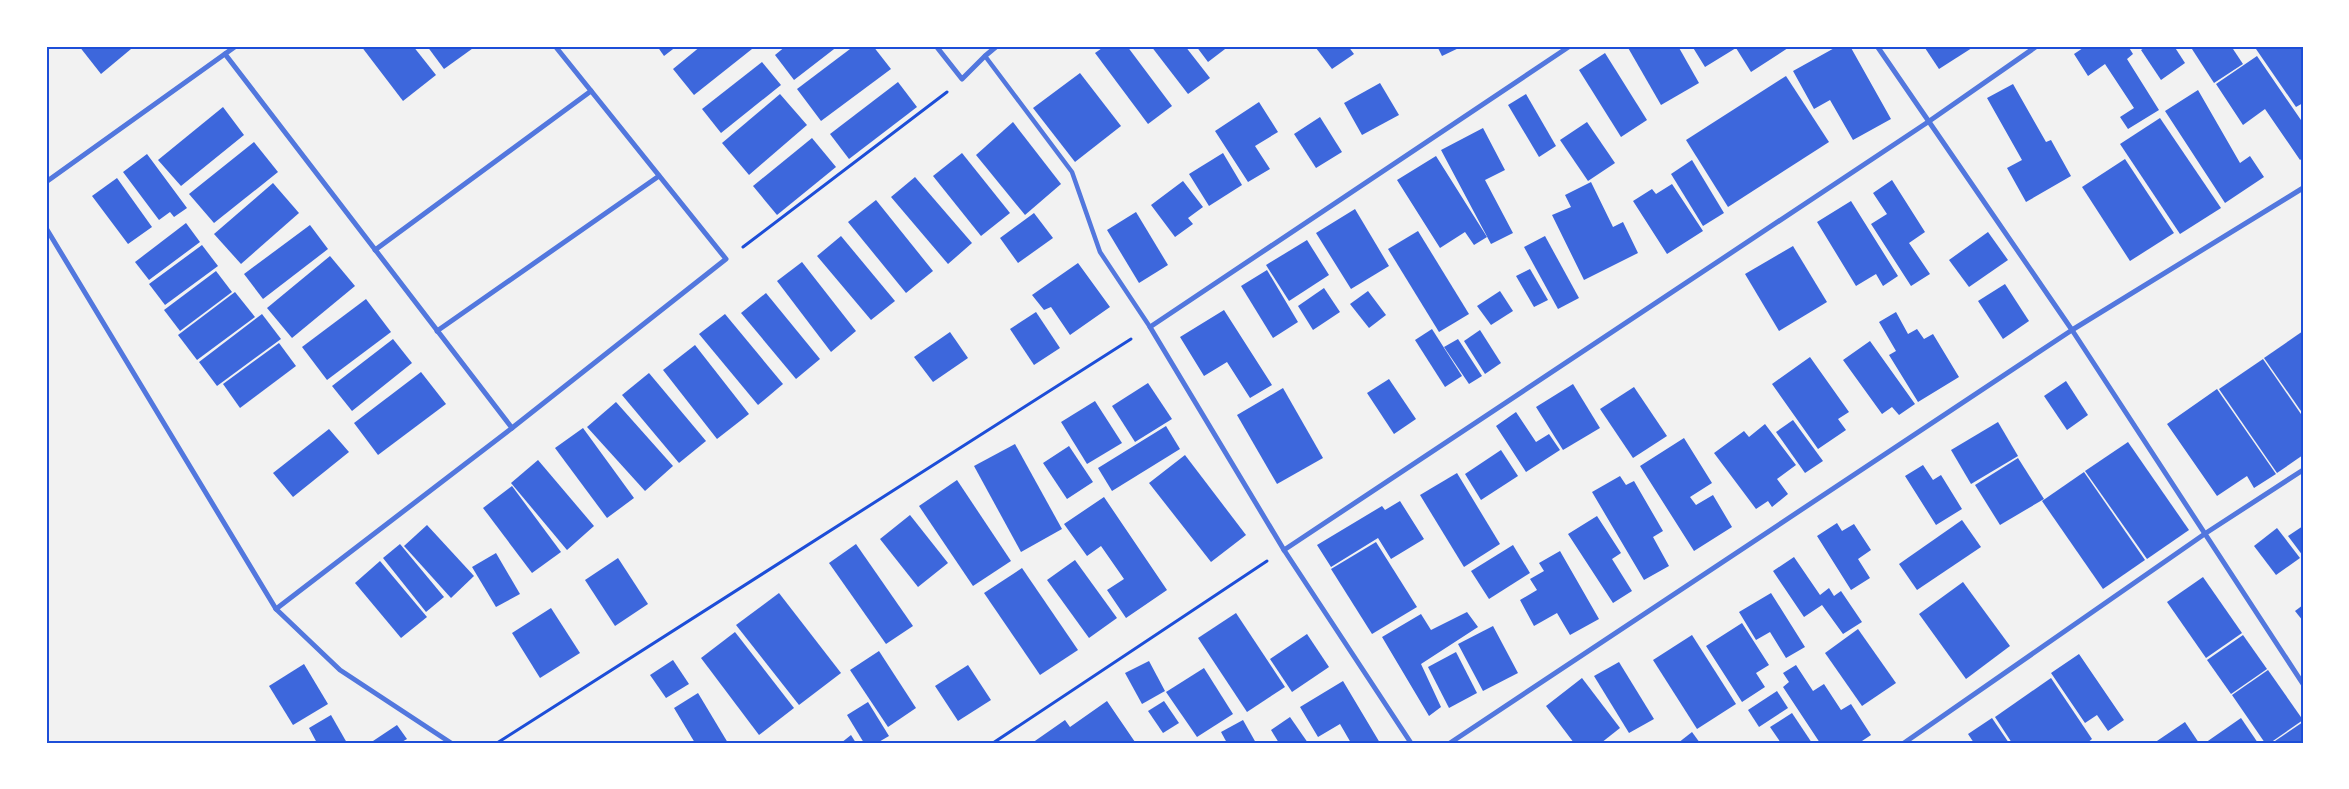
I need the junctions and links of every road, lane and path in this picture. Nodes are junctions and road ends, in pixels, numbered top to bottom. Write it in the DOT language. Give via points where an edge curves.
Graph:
graph roads {
  1 [pos="236,46"];
  2 [pos="555,46"];
  3 [pos="936,46"];
  4 [pos="997,46"];
  5 [pos="1570,46"];
  6 [pos="1877,46"];
  7 [pos="2037,46"];
  8 [pos="225,54"];
  9 [pos="985,56"];
  10 [pos="962,80"];
  11 [pos="591,91"];
  12 [pos="1928,122"];
  13 [pos="659,176"];
  14 [pos="46,182"];
  15 [pos="2303,188"];
  16 [pos="46,228"];
  17 [pos="375,250"];
  18 [pos="726,259"];
  19 [pos="1150,327"];
  20 [pos="2072,330"];
  21 [pos="437,331"];
  22 [pos="512,428"];
  23 [pos="2303,470"];
  24 [pos="2206,533"];
  25 [pos="1284,550"];
  26 [pos="276,609"];
  27 [pos="2303,684"];
  28 [pos="451,743"];
  29 [pos="497,743"];
  30 [pos="993,743"];
  31 [pos="1411,743"];
  32 [pos="1450,743"];
  33 [pos="1904,743"];
  1 -- 8 [label="street"];
  2 -- 11 [label="street"];
  3 -- 10 [label="street"];
  4 -- 9 [label="street"];
  5 -- 19 [label="street"];
  6 -- 12 [label="street"];
  7 -- 12 [label="street"];
  8 -- 14 [label="street"];
  8 -- 17 [label="street"];
  9 -- 10 [label="street"];
  9 -- 19 [label="street" via="1072,172 1100,252"];
  10 -- 18 [label="path"];
  11 -- 13 [label="street"];
  11 -- 17 [label="street"];
  12 -- 20 [label="street"];
  12 -- 25 [label="street"];
  13 -- 18 [label="street"];
  13 -- 21 [label="street"];
  15 -- 20 [label="street"];
  16 -- 26 [label="street"];
  17 -- 21 [label="street"];
  18 -- 22 [label="street"];
  19 -- 25 [label="street"];
  19 -- 29 [label="path"];
  20 -- 24 [label="street"];
  20 -- 32 [label="street"];
  21 -- 22 [label="street"];
  22 -- 26 [label="street"];
  23 -- 24 [label="street"];
  24 -- 27 [label="street"];
  24 -- 33 [label="street"];
  25 -- 30 [label="path"];
  25 -- 31 [label="street"];
  26 -- 28 [label="street" via="340,670"];
}
